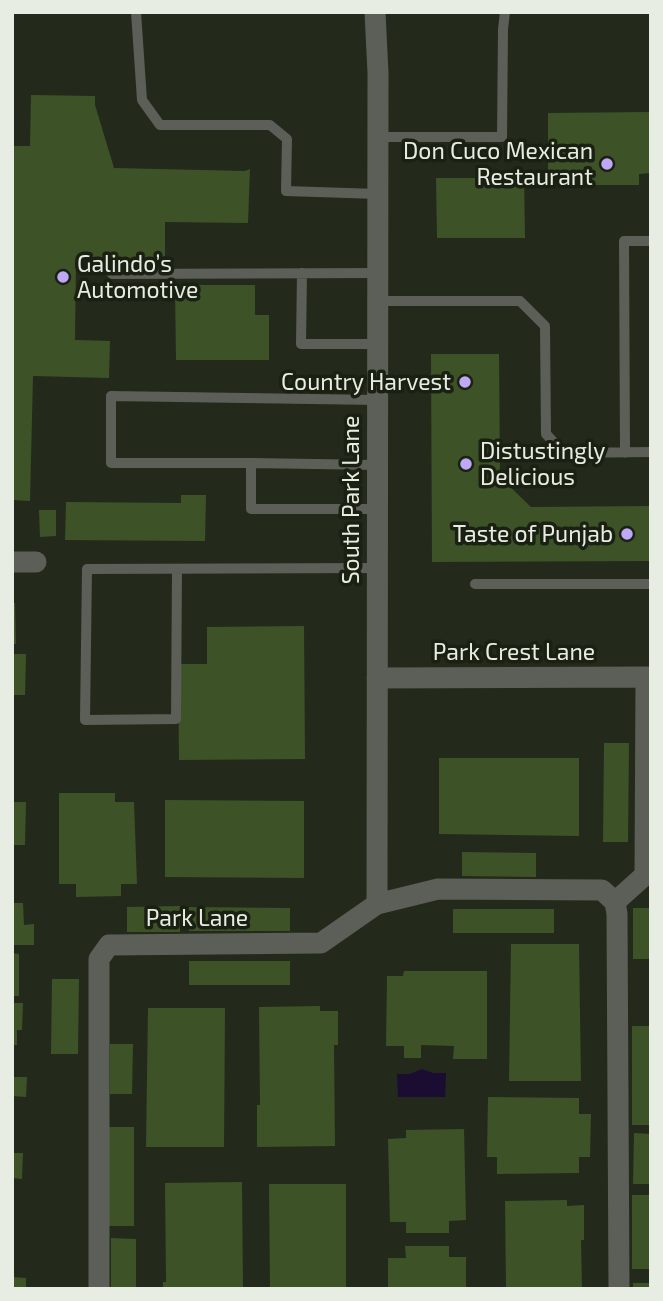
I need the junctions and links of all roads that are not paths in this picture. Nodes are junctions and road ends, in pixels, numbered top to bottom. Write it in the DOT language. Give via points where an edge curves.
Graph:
graph roads {
  1 [pos="136,12"];
  2 [pos="375,12"];
  3 [pos="505,12"];
  4 [pos="378,137"];
  5 [pos="378,194"];
  6 [pos="651,241"];
  7 [pos="302,273"];
  8 [pos="378,273"];
  9 [pos="112,274"];
  10 [pos="378,301"];
  11 [pos="378,344"];
  12 [pos="378,400"];
  13 [pos="651,452"];
  14 [pos="625,453"];
  15 [pos="251,463"];
  16 [pos="377,465"];
  17 [pos="377,509"];
  18 [pos="12,562"];
  19 [pos="36,562"];
  20 [pos="377,568"];
  21 [pos="177,569"];
  22 [pos="475,584"];
  23 [pos="651,584"];
  24 [pos="377,678"];
  25 [pos="649,678"];
  26 [pos="615,902"];
  27 [pos="377,904"];
  28 [pos="99,1289"];
  29 [pos="619,1289"];
  1 -- 5 [label="lane" via="142,100 160,125 270,125 287,139 286,191"];
  2 -- 4 [label="street, South Park Lane"];
  3 -- 4 [label="lane" via="502,137"];
  4 -- 5 [label="street, South Park Lane"];
  5 -- 8 [label="street, South Park Lane"];
  6 -- 14 [label="lane" via="624,241"];
  7 -- 8 [label="lane"];
  7 -- 9 [label="lane"];
  7 -- 11 [label="lane" via="301,344"];
  8 -- 10 [label="street, South Park Lane"];
  10 -- 11 [label="street, South Park Lane"];
  10 -- 14 [label="lane" via="520,301 545,326 547,434 564,453"];
  11 -- 12 [label="street, South Park Lane"];
  12 -- 15 [label="lane" via="111,397 111,463"];
  12 -- 16 [label="street, South Park Lane"];
  13 -- 14 [label="lane"];
  15 -- 16 [label="lane"];
  15 -- 17 [label="lane" via="251,509"];
  16 -- 17 [label="street, South Park Lane"];
  17 -- 20 [label="street, South Park Lane"];
  18 -- 19 [label="street"];
  20 -- 21 [label="lane"];
  20 -- 24 [label="street, South Park Lane"];
  21 -- 21 [label="lane" via="87,569 85,720 176,719"];
  22 -- 23 [label="lane"];
  24 -- 25 [label="street, Park Crest Lane"];
  24 -- 27 [label="street, South Park Lane"];
  25 -- 26 [label="street" via="645,875"];
  26 -- 27 [label="street, Park Lane" via="602,890 438,889"];
  26 -- 29 [label="street"];
  27 -- 28 [label="street, Park Lane" via="321,943 109,945 99,959"];
}
